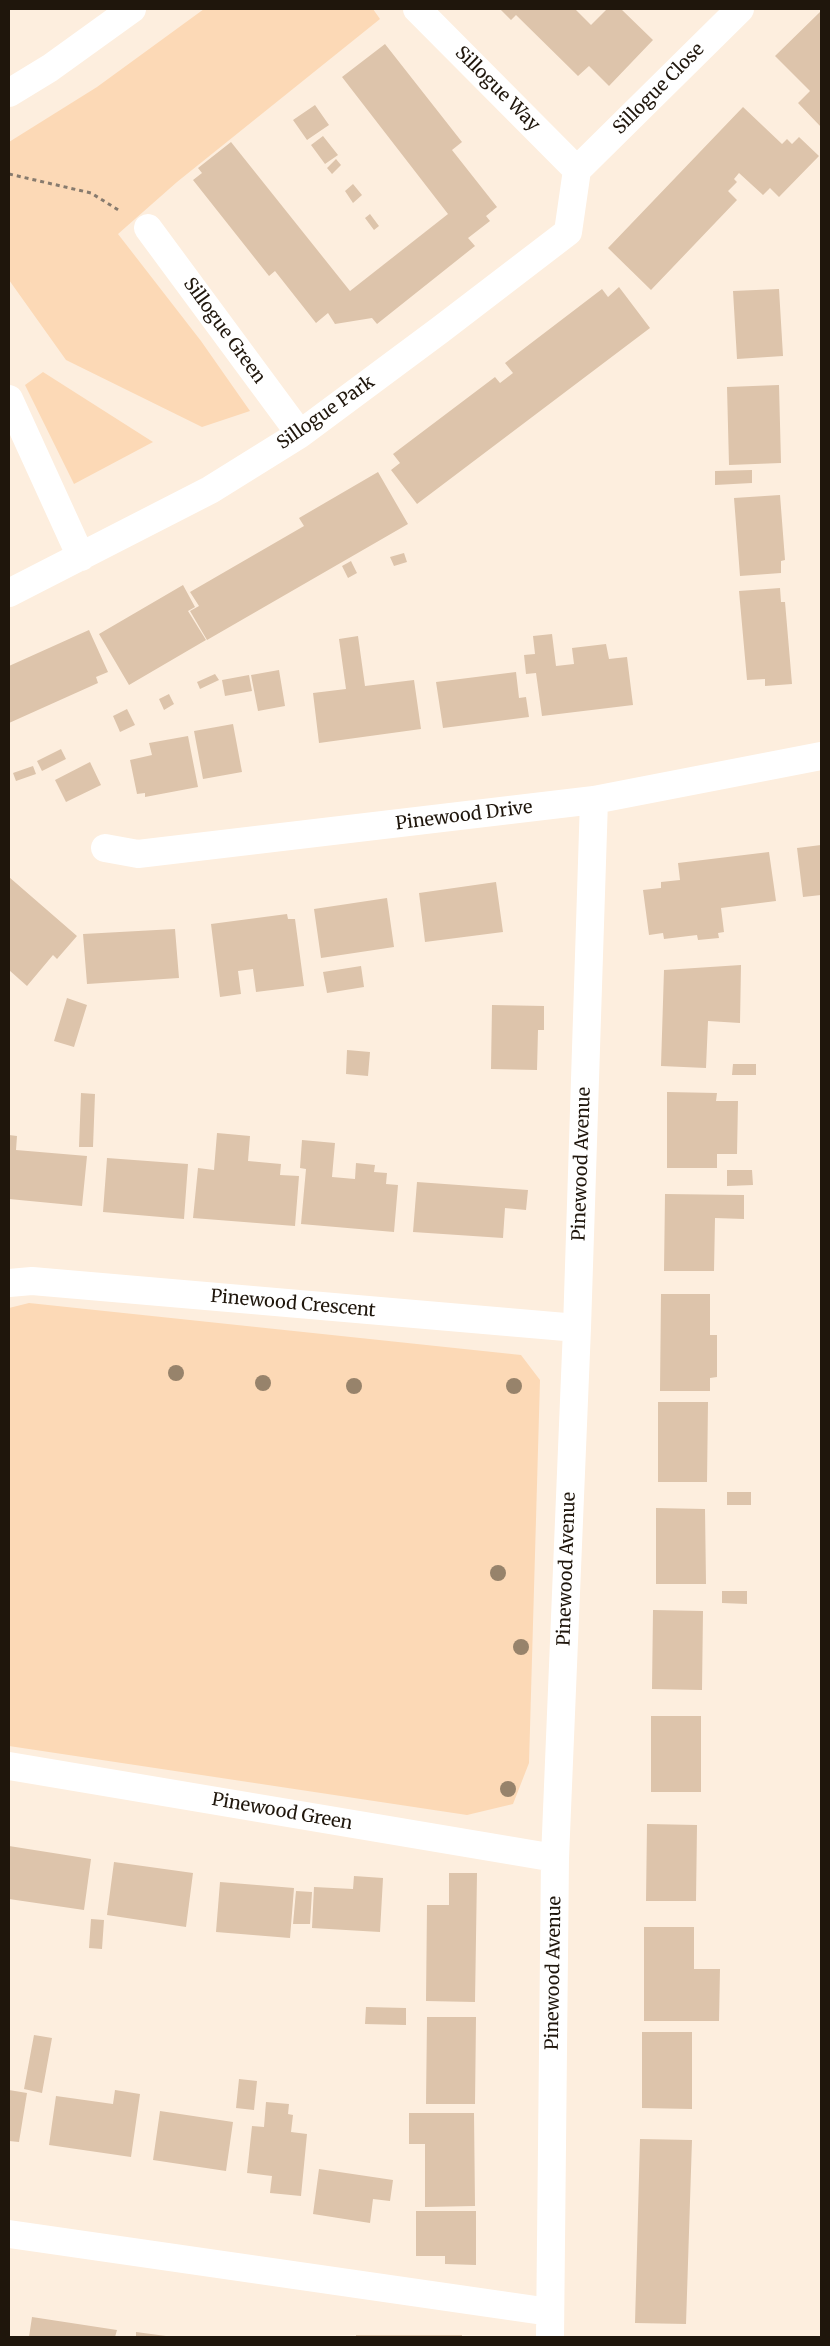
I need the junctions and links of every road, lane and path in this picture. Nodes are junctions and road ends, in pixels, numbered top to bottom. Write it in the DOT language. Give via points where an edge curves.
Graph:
graph roads {
  1 [pos="132,9"];
  2 [pos="417,9"];
  3 [pos="740,9"];
  4 [pos="9,93"];
  5 [pos="577,170"];
  6 [pos="9,174"];
  7 [pos="148,228"];
  8 [pos="9,399"];
  9 [pos="300,434"];
  10 [pos="81,557"];
  11 [pos="9,593"];
  12 [pos="821,756"];
  13 [pos="594,800"];
  14 [pos="105,848"];
  15 [pos="9,1283"];
  16 [pos="577,1328"];
  17 [pos="9,1766"];
  18 [pos="555,1858"];
  19 [pos="9,2234"];
  20 [pos="550,2325"];
  1 -- 4 [label="street"];
  2 -- 5 [label="street, Sillogue Way"];
  3 -- 5 [label="street, Sillogue Close"];
  5 -- 9 [label="street, Sillogue Park" via="568,232"];
  6 -- 7 [label="path" via="92,193"];
  7 -- 9 [label="street, Sillogue Green"];
  8 -- 10 [label="street"];
  9 -- 10 [label="street, Sillogue Park" via="210,490"];
  10 -- 11 [label="street, Sillogue Park"];
  12 -- 13 [label="street, Pinewood Drive"];
  13 -- 14 [label="street, Pinewood Drive" via="138,854"];
  13 -- 16 [label="street, Pinewood Avenue"];
  15 -- 16 [label="street, Pinewood Crescent" via="32,1281"];
  16 -- 18 [label="street, Pinewood Avenue"];
  17 -- 18 [label="street, Pinewood Green"];
  18 -- 20 [label="street, Pinewood Avenue"];
  19 -- 20 [label="street"];
}
